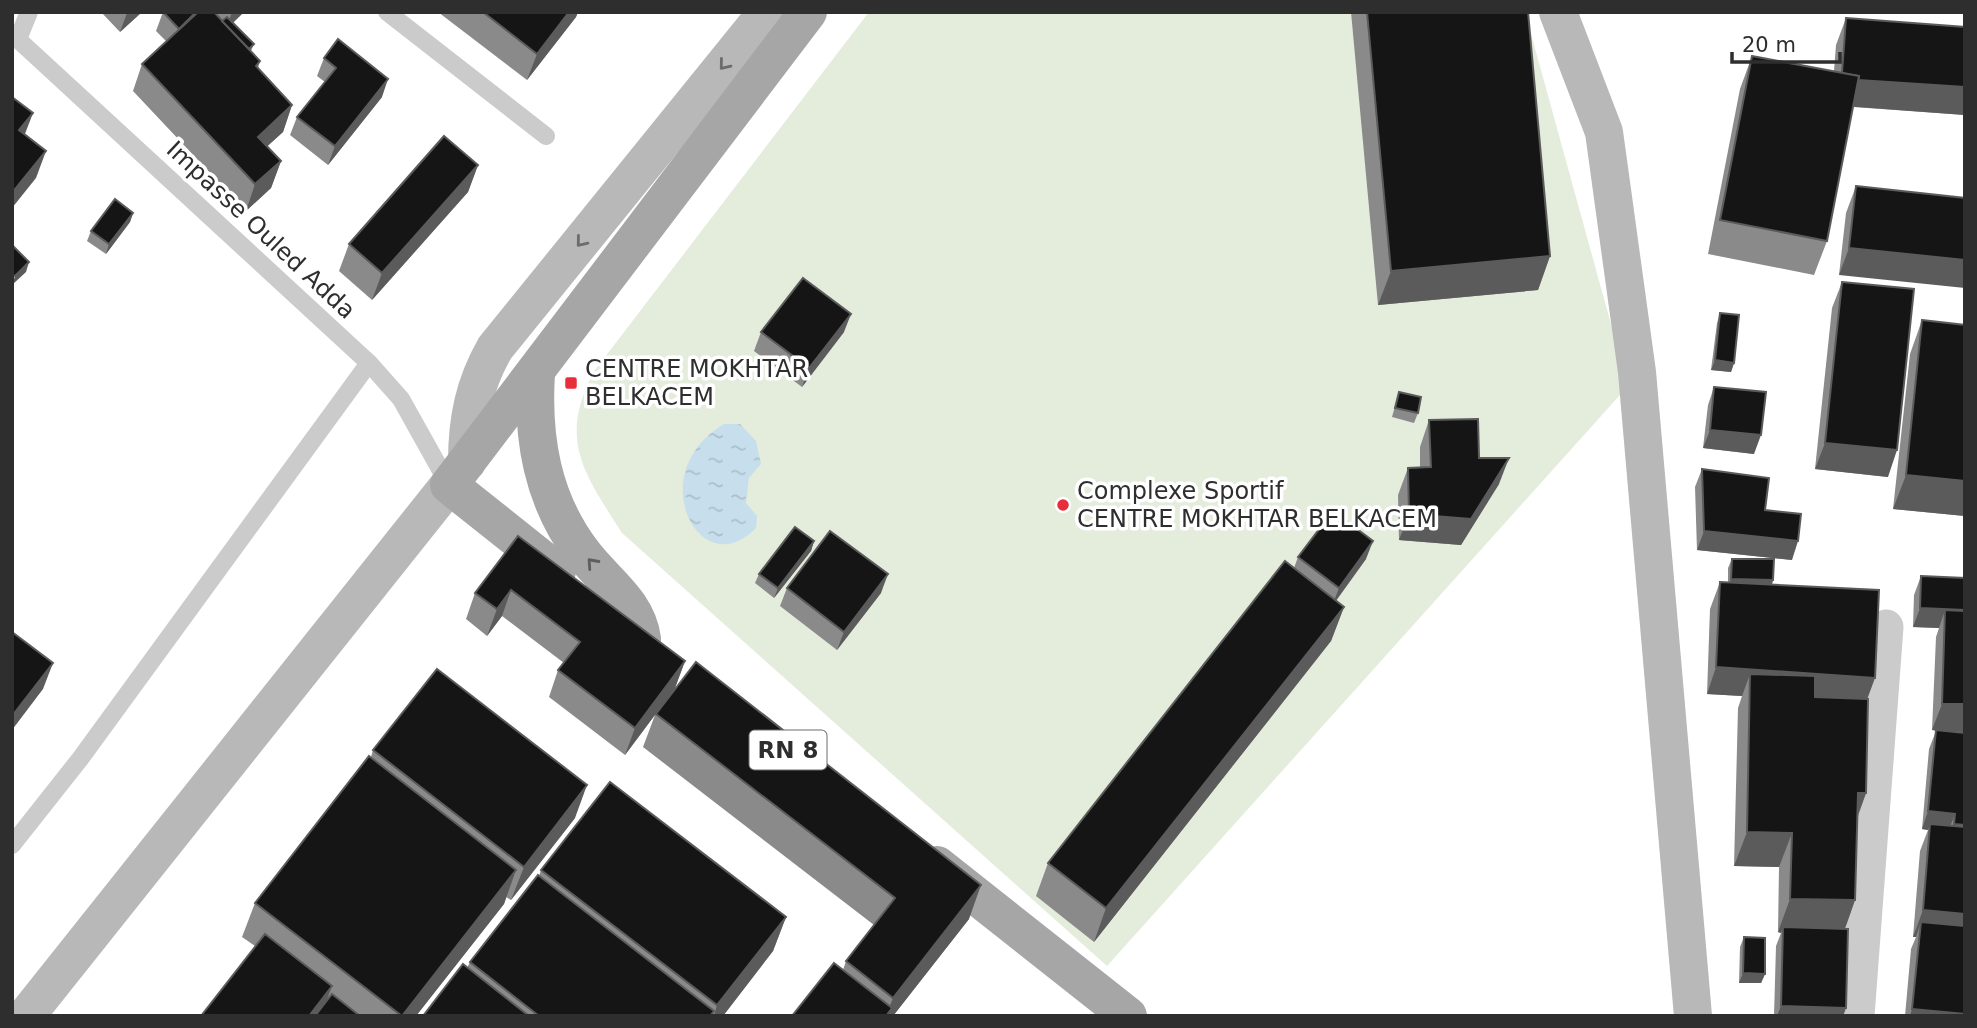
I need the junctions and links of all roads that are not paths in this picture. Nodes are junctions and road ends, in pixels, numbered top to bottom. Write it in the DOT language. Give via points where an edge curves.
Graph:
graph roads {
  1 [pos="29,12"];
  2 [pos="387,12"];
  3 [pos="767,12"];
  4 [pos="1558,12"];
  5 [pos="807,14"];
  6 [pos="15,37"];
  7 [pos="546,136"];
  8 [pos="369,363"];
  9 [pos="536,373"];
  10 [pos="458,474"];
  11 [pos="1886,627"];
  12 [pos="642,639"];
  13 [pos="674,663"];
  14 [pos="909,843"];
  15 [pos="12,845"];
  16 [pos="26,1016"];
  17 [pos="1128,1016"];
  18 [pos="1693,1016"];
  19 [pos="1857,1016"];
  1 -- 6 [label="lane"];
  2 -- 7 [label="lane"];
  3 -- 10 [label="main road, one-way" via="495,348 471,401"];
  4 -- 18 [label="main road" via="1604,132 1637,372"];
  5 -- 9 [label="main road"];
  6 -- 8 [label="lane, Impasse Ouled Adda"];
  8 -- 10 [label="lane, Impasse Ouled Adda"];
  8 -- 15 [label="lane"];
  9 -- 10 [label="main road"];
  12 -- 9 [label="main road, one-way" via="632,609 583,553 560,519 549,492 535,433"];
  10 -- 12 [label="main road"];
  10 -- 16 [label="main road"];
  11 -- 19 [label="street"];
  12 -- 13 [label="main road"];
  14 -- 17 [label="main road"];
}
